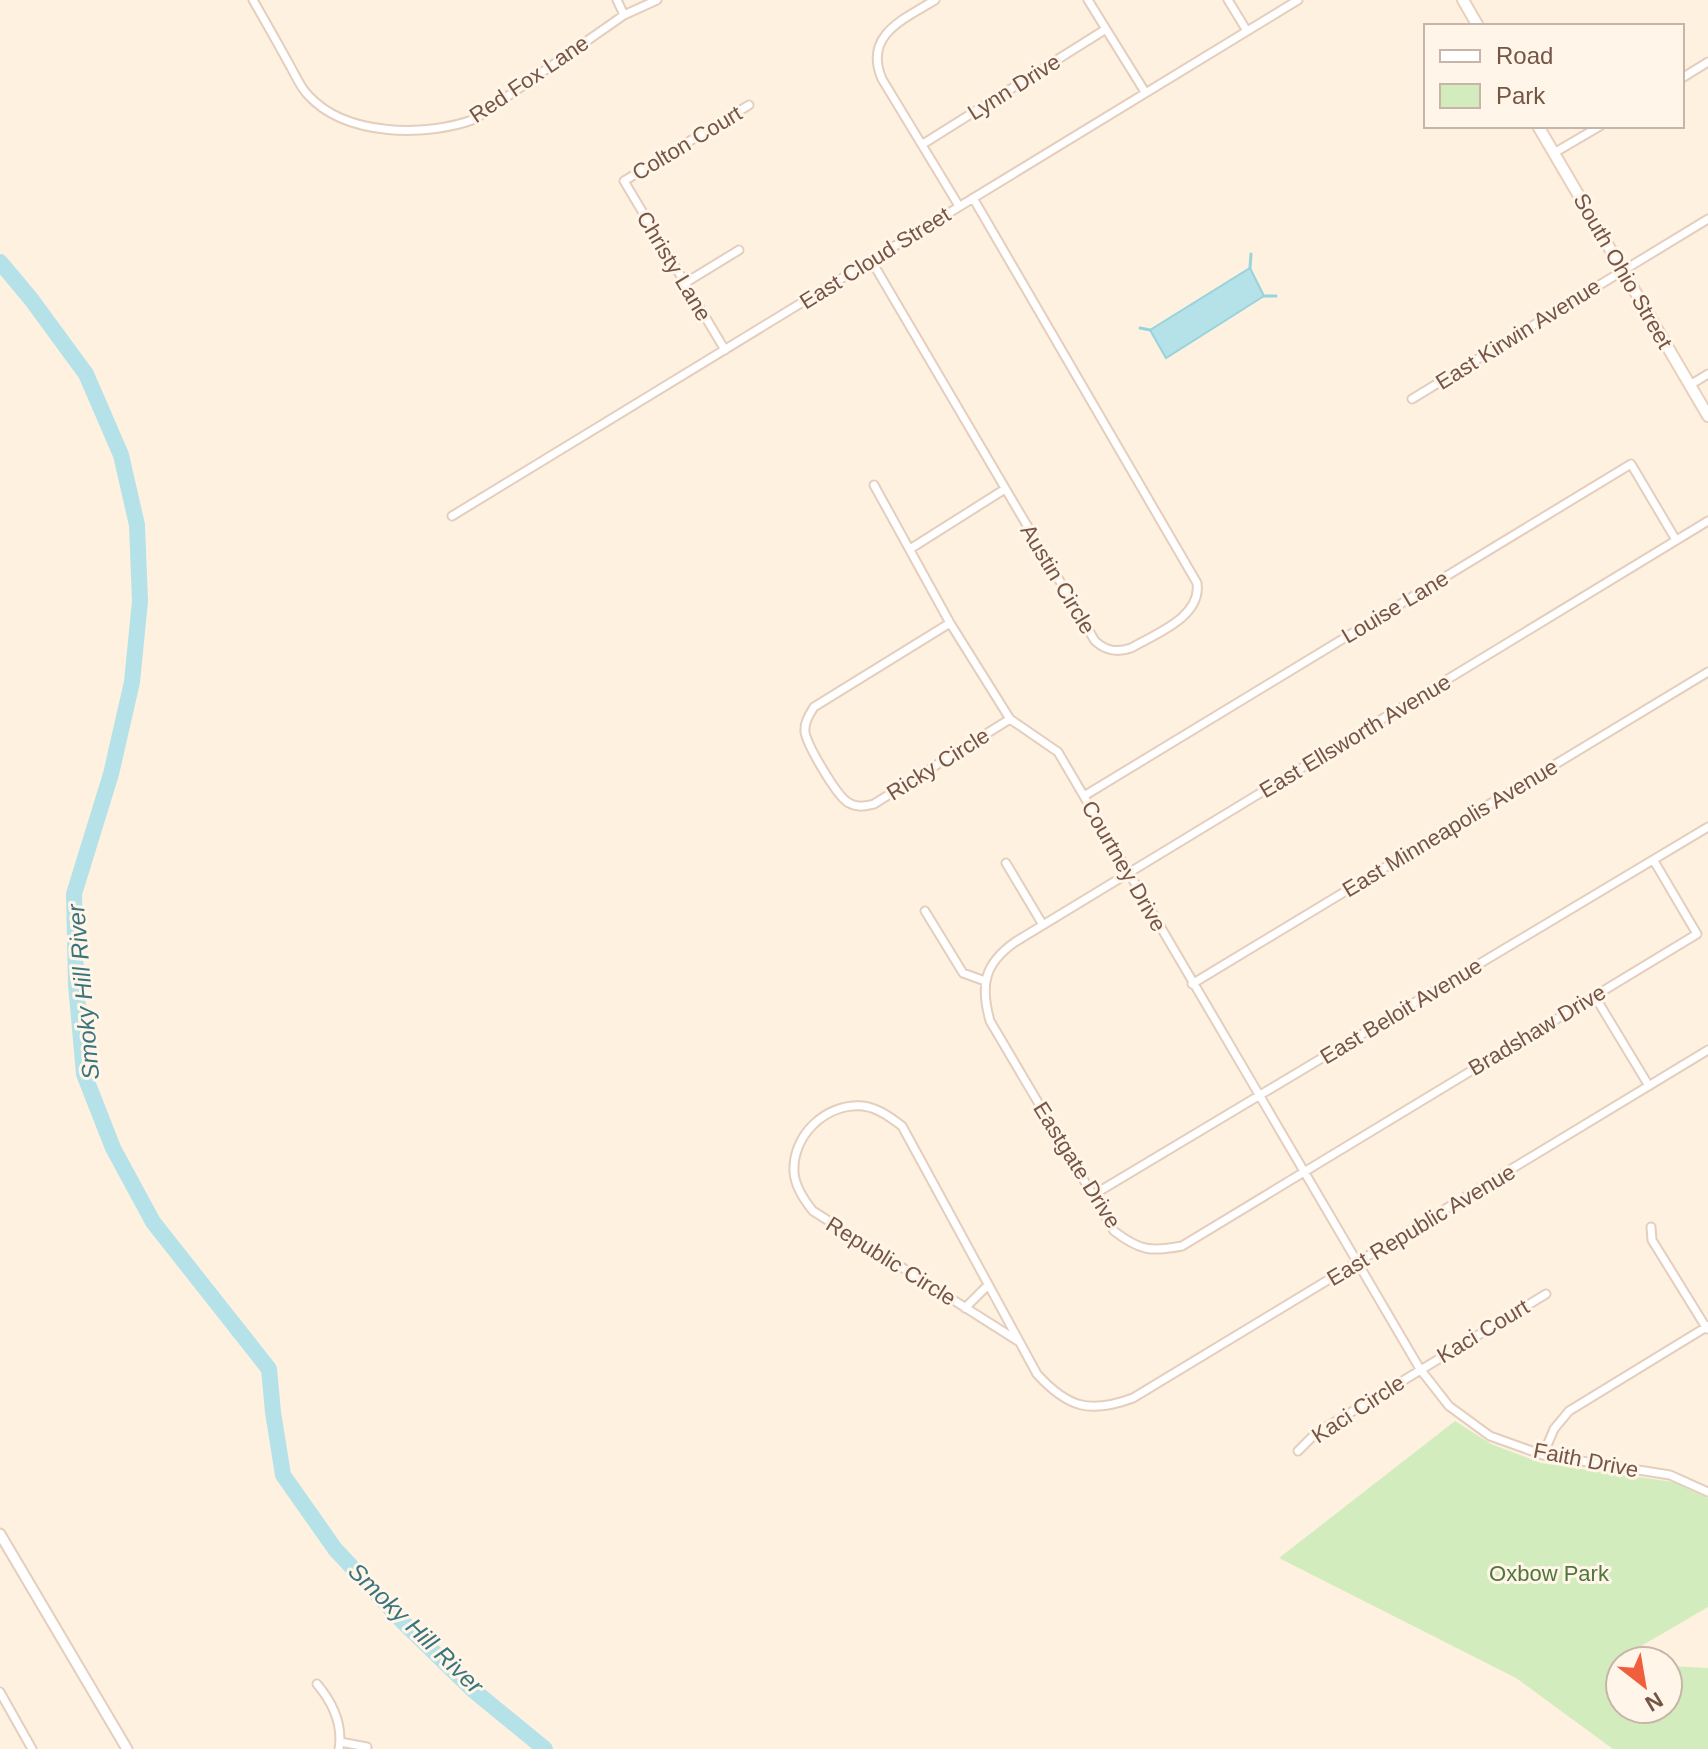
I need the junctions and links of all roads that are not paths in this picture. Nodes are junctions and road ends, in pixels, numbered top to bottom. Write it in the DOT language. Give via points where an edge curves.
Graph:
graph roads {
  1 [pos="253,0"];
  2 [pos="617,0"];
  3 [pos="657,0"];
  4 [pos="935,0"];
  5 [pos="1088,0"];
  6 [pos="1228,0"];
  7 [pos="1298,0"];
  8 [pos="1463,0"];
  9 [pos="624,15"];
  10 [pos="1477,24"];
  11 [pos="1106,29"];
  12 [pos="1247,31"];
  13 [pos="1708,62"];
  14 [pos="1684,77"];
  15 [pos="1145,92"];
  16 [pos="749,105"];
  17 [pos="1539,128"];
  18 [pos="1597,128"];
  19 [pos="923,144"];
  20 [pos="1554,153"];
  21 [pos="624,181"];
  22 [pos="973,198"];
  23 [pos="959,206"];
  24 [pos="1708,219"];
  25 [pos="739,250"];
  26 [pos="871,260"];
  27 [pos="1622,270"];
  28 [pos="685,283"];
  29 [pos="725,350"];
  30 [pos="1708,374"];
  31 [pos="1690,385"];
  32 [pos="1412,399"];
  33 [pos="1708,416"];
  34 [pos="874,485"];
  35 [pos="1005,489"];
  36 [pos="452,516"];
  37 [pos="1708,521"];
  38 [pos="1676,540"];
  39 [pos="910,549"];
  40 [pos="950,623"];
  41 [pos="1708,672"];
  42 [pos="1010,719"];
  43 [pos="1084,796"];
  44 [pos="1708,827"];
  45 [pos="1654,861"];
  46 [pos="1006,863"];
  47 [pos="1128,875"];
  48 [pos="925,911"];
  49 [pos="1043,925"];
  50 [pos="985,981"];
  51 [pos="1192,984"];
  52 [pos="1594,995"];
  53 [pos="1708,1050"];
  54 [pos="1649,1086"];
  55 [pos="1259,1096"];
  56 [pos="1304,1172"];
  57 [pos="1093,1195"];
  58 [pos="1651,1227"];
  59 [pos="1357,1264"];
  60 [pos="988,1285"];
  61 [pos="1546,1294"];
  62 [pos="965,1308"];
  63 [pos="1707,1328"];
  64 [pos="1018,1341"];
  65 [pos="1420,1369"];
  66 [pos="1133,1398"];
  67 [pos="1298,1451"];
  68 [pos="1543,1455"];
  69 [pos="1708,1492"];
  70 [pos="0,1534"];
  71 [pos="317,1684"];
  72 [pos="0,1692"];
  73 [pos="126,1746"];
  74 [pos="339,1746"];
  75 [pos="367,1747"];
  76 [pos="32,1749"];
  77 [pos="114,1749"];
  1 -- 9 [label="street, Red Fox Lane" via="307,94 328,113 392,130 453,127 475,119"];
  2 -- 9 [label="street"];
  3 -- 9 [label="street, Red Fox Lane"];
  4 -- 19 [label="street" via="892,27 876,54 882,79"];
  5 -- 11 [label="street"];
  6 -- 12 [label="street"];
  7 -- 12 [label="street, East Cloud Street"];
  8 -- 10 [label="main road"];
  11 -- 15 [label="street"];
  11 -- 19 [label="street, Lynn Drive"];
  12 -- 15 [label="street, East Cloud Street"];
  13 -- 14 [label="street"];
  15 -- 22 [label="street, East Cloud Street"];
  16 -- 21 [label="street, Colton Court"];
  17 -- 20 [label="main road, South Ohio Street"];
  18 -- 20 [label="street"];
  19 -- 23 [label="street"];
  20 -- 27 [label="main road, South Ohio Street"];
  21 -- 28 [label="street, Christy Lane"];
  22 -- 23 [label="street, East Cloud Street"];
  22 -- 35 [label="street, Austin Circle" via="1192,574 1198,590 1194,606 1131,648 1121,652 1101,647"];
  23 -- 26 [label="street, East Cloud Street"];
  24 -- 27 [label="street, East Kirwin Avenue"];
  25 -- 28 [label="street"];
  26 -- 29 [label="street, East Cloud Street"];
  26 -- 35 [label="street, Austin Circle"];
  27 -- 31 [label="main road, South Ohio Street"];
  27 -- 32 [label="street, East Kirwin Avenue"];
  28 -- 29 [label="street, Christy Lane"];
  29 -- 36 [label="street, East Cloud Street"];
  30 -- 31 [label="street"];
  31 -- 33 [label="main road, South Ohio Street"];
  34 -- 39 [label="street, Courtney Drive"];
  35 -- 39 [label="street"];
  37 -- 38 [label="street, East Ellsworth Avenue"];
  38 -- 43 [label="street, Louise Lane" via="1631,464"];
  38 -- 47 [label="street, East Ellsworth Avenue"];
  39 -- 40 [label="street, Courtney Drive"];
  40 -- 42 [label="street, Courtney Drive"];
  40 -- 42 [label="street, Ricky Circle" via="814,707 805,731 839,794 853,805 874,804"];
  41 -- 51 [label="street, East Minneapolis Avenue"];
  42 -- 43 [label="street, Courtney Drive" via="1058,752"];
  43 -- 47 [label="street, Courtney Drive"];
  44 -- 45 [label="street, East Beloit Avenue"];
  45 -- 52 [label="street, Bradshaw Drive" via="1697,934"];
  45 -- 55 [label="street, East Beloit Avenue"];
  46 -- 49 [label="street"];
  47 -- 49 [label="street, East Ellsworth Avenue"];
  47 -- 51 [label="street, Courtney Drive"];
  48 -- 50 [label="street" via="963,973"];
  49 -- 50 [label="street, East Ellsworth Avenue" via="1002,952"];
  50 -- 57 [label="street, Eastgate Drive" via="990,1021"];
  51 -- 55 [label="street, Courtney Drive"];
  52 -- 54 [label="street"];
  52 -- 56 [label="street, Bradshaw Drive"];
  53 -- 54 [label="street, East Republic Avenue"];
  54 -- 59 [label="street, East Republic Avenue"];
  55 -- 56 [label="street, Courtney Drive"];
  55 -- 57 [label="street, East Beloit Avenue"];
  56 -- 57 [label="street, Eastgate Drive" via="1182,1246 1156,1251 1114,1231"];
  56 -- 59 [label="street, Courtney Drive"];
  58 -- 63 [label="street" via="1652,1240"];
  59 -- 65 [label="street, Faith Drive"];
  59 -- 66 [label="street, East Republic Avenue"];
  60 -- 62 [label="street"];
  60 -- 62 [label="street, Republic Circle" via="902,1126 863,1106 820,1118 804,1133 794,1174 813,1211"];
  60 -- 64 [label="street, Republic Circle"];
  61 -- 65 [label="street, Kaci Court"];
  62 -- 64 [label="street, Republic Circle"];
  63 -- 68 [label="street" via="1569,1411"];
  64 -- 66 [label="street, Republic Circle" via="1037,1374 1066,1399 1106,1408"];
  65 -- 67 [label="street, Kaci Circle" via="1315,1434"];
  65 -- 68 [label="street, Faith Drive" via="1449,1406 1490,1436"];
  68 -- 69 [label="street, Faith Drive" via="1670,1475"];
  70 -- 73 [label="street"];
  71 -- 74 [label="street" via="340,1724"];
  72 -- 76 [label="street"];
  73 -- 77 [label="street"];
  74 -- 75 [label="street"];
}
